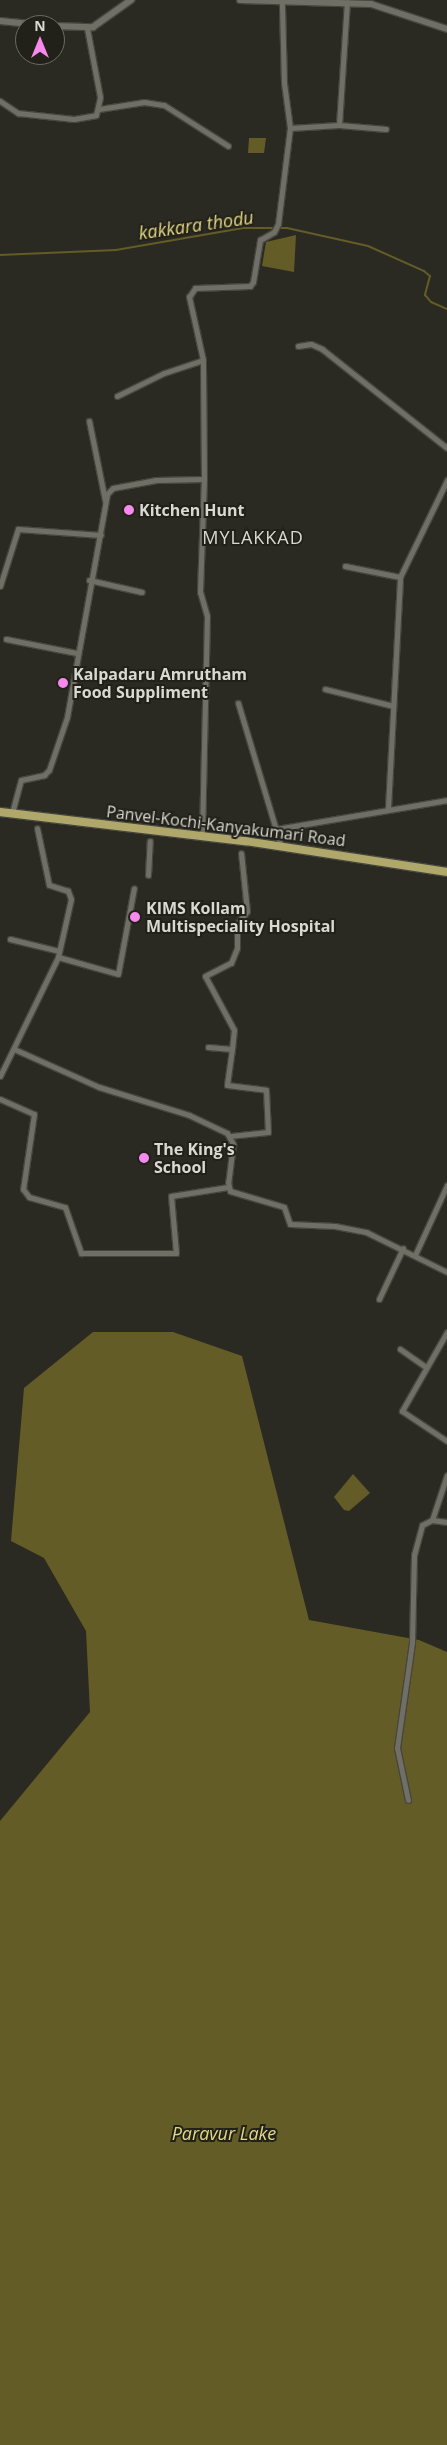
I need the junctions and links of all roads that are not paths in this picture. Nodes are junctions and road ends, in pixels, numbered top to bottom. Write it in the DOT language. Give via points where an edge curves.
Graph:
graph roads {
  1 [pos="131,0"];
  2 [pos="240,0"];
  3 [pos="255,1"];
  4 [pos="347,2"];
  5 [pos="282,4"];
  6 [pos="0,21"];
  7 [pos="15,22"];
  8 [pos="65,27"];
  9 [pos="87,28"];
  10 [pos="447,30"];
  11 [pos="0,101"];
  12 [pos="99,109"];
  13 [pos="339,125"];
  14 [pos="290,128"];
  15 [pos="386,129"];
  16 [pos="228,146"];
  17 [pos="298,346"];
  18 [pos="203,360"];
  19 [pos="118,396"];
  20 [pos="89,422"];
  21 [pos="447,448"];
  22 [pos="204,479"];
  23 [pos="447,480"];
  24 [pos="445,488"];
  25 [pos="105,500"];
  26 [pos="101,535"];
  27 [pos="345,566"];
  28 [pos="400,577"];
  29 [pos="89,580"];
  30 [pos="0,586"];
  31 [pos="142,592"];
  32 [pos="6,639"];
  33 [pos="77,653"];
  34 [pos="325,689"];
  35 [pos="238,703"];
  36 [pos="393,706"];
  37 [pos="447,800"];
  38 [pos="388,808"];
  39 [pos="0,812"];
  40 [pos="12,813"];
  41 [pos="37,828"];
  42 [pos="276,829"];
  43 [pos="202,836"];
  44 [pos="150,841"];
  45 [pos="281,846"];
  46 [pos="241,853"];
  47 [pos="447,872"];
  48 [pos="148,875"];
  49 [pos="134,888"];
  50 [pos="10,939"];
  51 [pos="59,951"];
  52 [pos="58,957"];
  53 [pos="208,1048"];
  54 [pos="14,1049"];
  55 [pos="232,1049"];
  56 [pos="0,1076"];
  57 [pos="0,1099"];
  58 [pos="231,1136"];
  59 [pos="447,1185"];
  60 [pos="228,1187"];
  61 [pos="403,1248"];
  62 [pos="415,1255"];
  63 [pos="447,1272"];
  64 [pos="379,1299"];
  65 [pos="447,1332"];
  66 [pos="400,1349"];
  67 [pos="426,1367"];
  68 [pos="447,1441"];
  69 [pos="447,1475"];
  70 [pos="432,1520"];
  71 [pos="447,1522"];
  72 [pos="408,1800"];
  1 -- 9 [label="street"];
  2 -- 3 [label="street"];
  3 -- 5 [label="street"];
  4 -- 5 [label="street"];
  4 -- 10 [label="street" via="390,9"];
  4 -- 13 [label="street"];
  5 -- 14 [label="street" via="284,83"];
  6 -- 7 [label="street"];
  8 -- 9 [label="street"];
  9 -- 12 [label="street" via="100,97"];
  11 -- 12 [label="street" via="18,113 74,119 90,117"];
  12 -- 16 [label="street" via="144,102 164,105"];
  13 -- 14 [label="street"];
  13 -- 15 [label="street"];
  14 -- 18 [label="street" via="278,224 274,232 260,240 250,286 195,288 191,293"];
  17 -- 21 [label="street" via="311,344 322,349"];
  18 -- 19 [label="street" via="164,373"];
  18 -- 22 [label="street"];
  20 -- 25 [label="street"];
  22 -- 25 [label="street" via="156,480 113,488"];
  22 -- 43 [label="street" via="200,592 207,616"];
  23 -- 24 [label="street"];
  24 -- 28 [label="street"];
  25 -- 26 [label="street"];
  26 -- 29 [label="street"];
  26 -- 30 [label="street" via="18,529"];
  27 -- 28 [label="street"];
  28 -- 36 [label="street"];
  29 -- 31 [label="street"];
  29 -- 33 [label="street" via="85,622"];
  32 -- 33 [label="street"];
  33 -- 40 [label="street" via="67,718 49,770 44,775 21,780"];
  34 -- 36 [label="street"];
  35 -- 42 [label="street"];
  36 -- 38 [label="street"];
  37 -- 38 [label="street"];
  38 -- 42 [label="street"];
  39 -- 40 [label="highway, Panvel-Kochi-Kanyakumari Road"];
  40 -- 43 [label="highway, Panvel-Kochi-Kanyakumari Road"];
  41 -- 51 [label="street" via="49,885 71,896"];
  42 -- 45 [label="street"];
  43 -- 45 [label="highway, Panvel-Kochi-Kanyakumari Road"];
  44 -- 48 [label="street"];
  45 -- 47 [label="highway, Panvel-Kochi-Kanyakumari Road"];
  46 -- 55 [label="street" via="247,911 236,924 232,963 205,976 234,1030"];
  49 -- 52 [label="street" via="118,974"];
  50 -- 51 [label="street"];
  51 -- 52 [label="street"];
  52 -- 54 [label="street"];
  53 -- 55 [label="street"];
  54 -- 56 [label="street"];
  54 -- 58 [label="street" via="99,1087 189,1115"];
  55 -- 58 [label="street" via="228,1085 264,1088 269,1129 264,1134"];
  57 -- 60 [label="street" via="34,1114 23,1188 29,1197 65,1207 81,1253 176,1253 171,1196"];
  58 -- 60 [label="street"];
  59 -- 62 [label="street"];
  60 -- 61 [label="street" via="234,1193 284,1207 290,1224 366,1232"];
  61 -- 62 [label="street"];
  61 -- 64 [label="street"];
  62 -- 63 [label="street"];
  65 -- 67 [label="street"];
  66 -- 67 [label="street"];
  67 -- 68 [label="street" via="402,1413"];
  69 -- 70 [label="street"];
  70 -- 71 [label="street"];
  70 -- 72 [label="street" via="422,1525 414,1555 412,1643 397,1748"];
}
